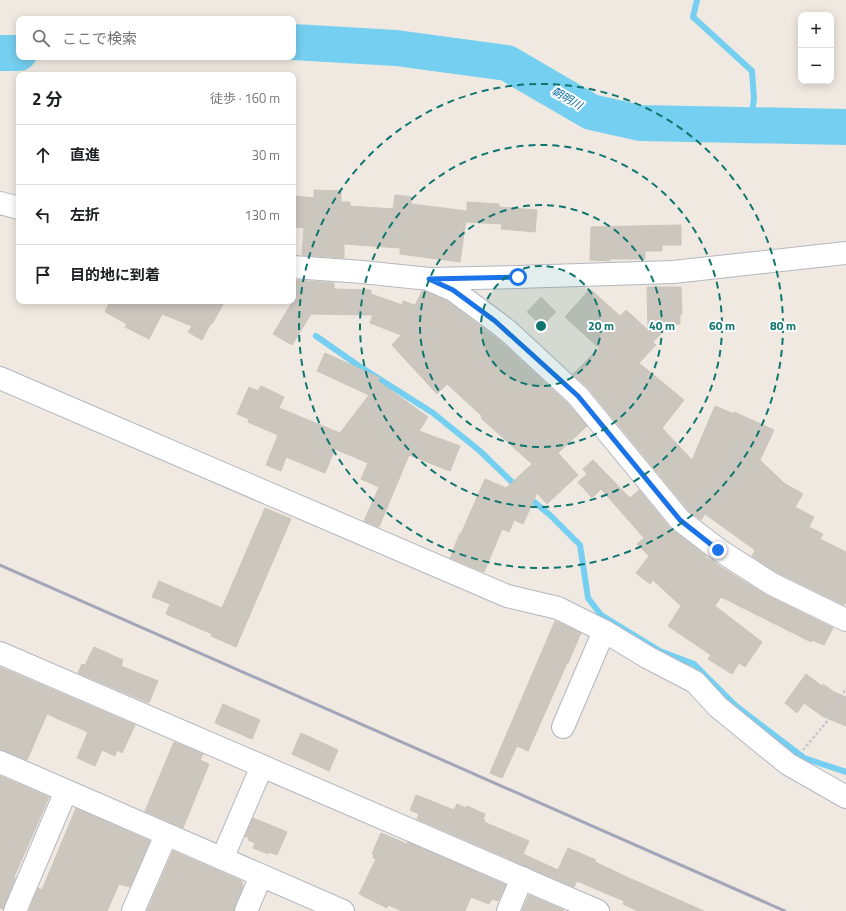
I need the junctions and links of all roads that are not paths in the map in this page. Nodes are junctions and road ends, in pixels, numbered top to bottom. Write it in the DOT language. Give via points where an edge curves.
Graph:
graph roads {
  1 [pos="0,203"];
  2 [pos="16,207"];
  3 [pos="846,253"];
  4 [pos="296,267"];
  5 [pos="429,279"];
  6 [pos="0,378"];
  7 [pos="846,620"];
  8 [pos="604,630"];
  9 [pos="0,653"];
  10 [pos="563,727"];
  11 [pos="0,762"];
  12 [pos="262,766"];
  13 [pos="66,791"];
  14 [pos="846,797"];
  15 [pos="166,835"];
  16 [pos="222,859"];
  17 [pos="261,876"];
  18 [pos="522,878"];
  19 [pos="14,911"];
  20 [pos="133,911"];
  21 [pos="246,911"];
  22 [pos="343,911"];
  23 [pos="508,911"];
  24 [pos="598,911"];
  1 -- 2 [label="street"];
  3 -- 5 [label="street" via="673,272"];
  4 -- 5 [label="street"];
  5 -- 7 [label="street" via="453,290 495,321 578,396 680,520 718,550 772,584"];
  6 -- 8 [label="street" via="507,596 558,608"];
  8 -- 10 [label="street"];
  8 -- 14 [label="street" via="647,657 695,682 718,707 788,764"];
  9 -- 12 [label="street"];
  11 -- 13 [label="street"];
  12 -- 16 [label="street"];
  12 -- 18 [label="street"];
  13 -- 15 [label="street"];
  13 -- 19 [label="street"];
  15 -- 16 [label="street"];
  15 -- 20 [label="street"];
  16 -- 17 [label="street"];
  17 -- 21 [label="street"];
  17 -- 22 [label="street"];
  18 -- 23 [label="street"];
  18 -- 24 [label="street"];
}
